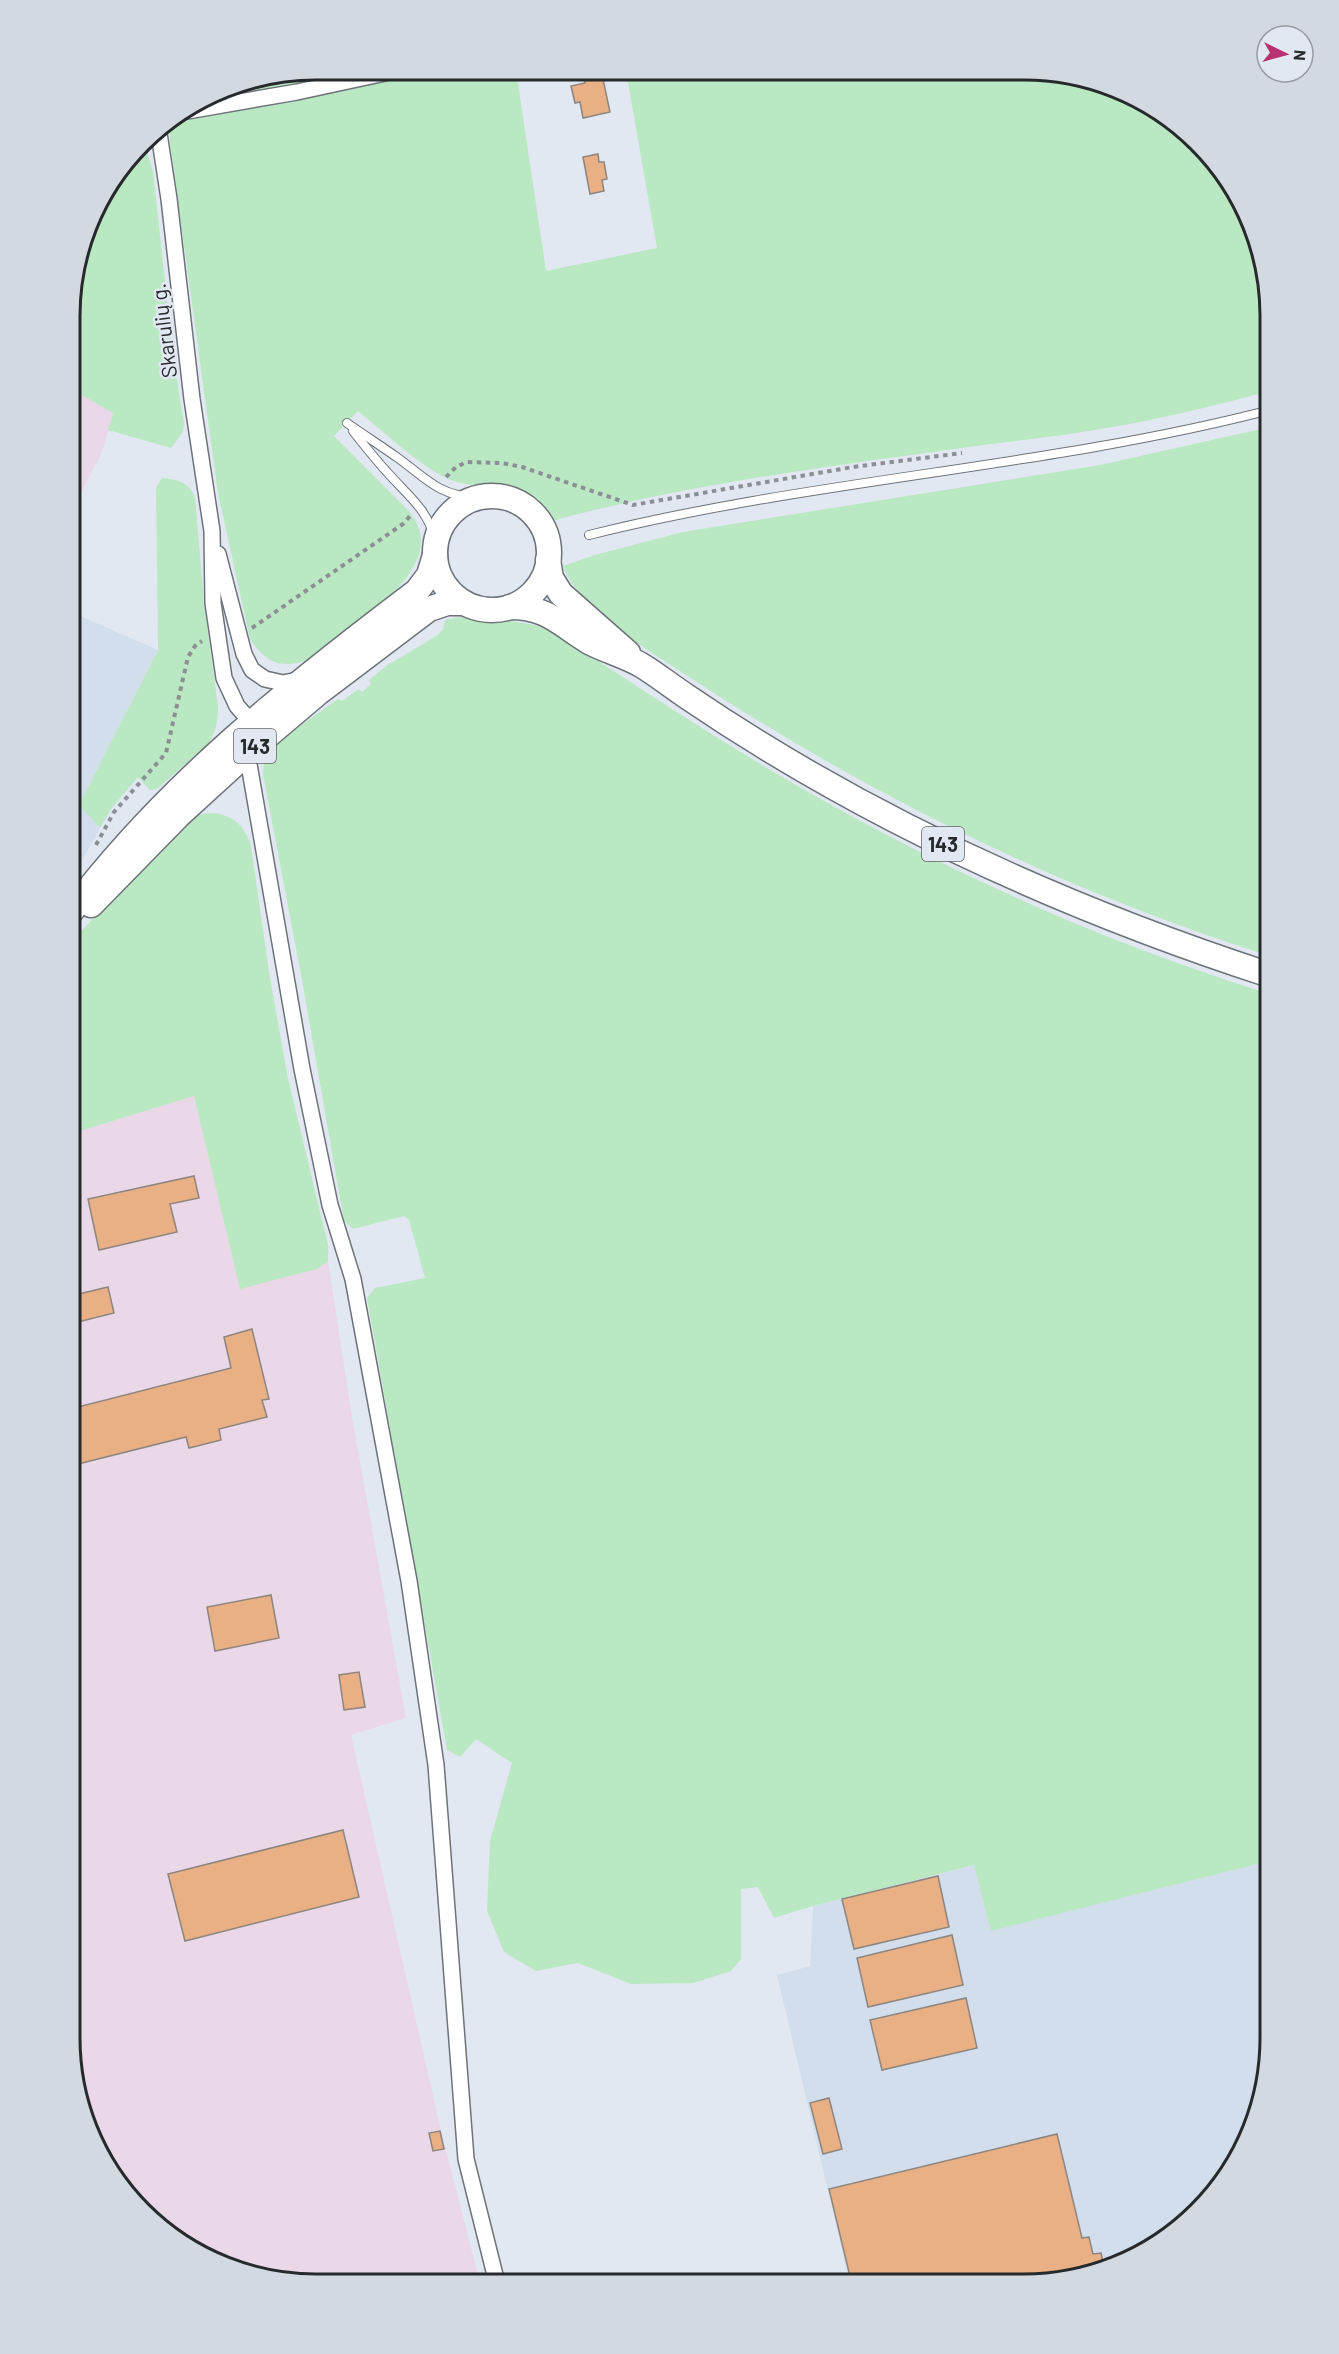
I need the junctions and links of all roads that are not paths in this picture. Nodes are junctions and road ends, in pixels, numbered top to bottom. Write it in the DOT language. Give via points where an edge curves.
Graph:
graph roads {
  1 [pos="350,80"];
  2 [pos="202,109"];
  3 [pos="160,138"];
  4 [pos="1260,414"];
  5 [pos="476,498"];
  6 [pos="212,531"];
  7 [pos="589,535"];
  8 [pos="436,548"];
  9 [pos="548,560"];
  10 [pos="464,603"];
  11 [pos="510,607"];
  12 [pos="640,665"];
  13 [pos="301,680"];
  14 [pos="251,722"];
  15 [pos="283,723"];
  16 [pos="247,753"];
  17 [pos="80,900"];
  18 [pos="80,915"];
  19 [pos="1260,971"];
  20 [pos="495,2274"];
  1 -- 2 [label="street"];
  3 -- 6 [label="street, Skarulių g."];
  4 -- 7 [label="lane" via="1130,442 756,500"];
  5 -- 8 [label="main road, 143" via="450,514 441,526"];
  5 -- 8 [label="lane" via="455,496 436,488 347,423 420,506 430,522"];
  5 -- 9 [label="main road, 143" via="507,498 534,515 548,544"];
  6 -- 13 [label="street, Skarulių g." via="244,654 252,669 265,679 283,683"];
  6 -- 14 [label="street, Skarulių g." via="213,603 224,678 229,693"];
  8 -- 10 [label="main road" via="437,570 443,583"];
  8 -- 13 [label="main road, 143" via="429,575 417,591"];
  9 -- 11 [label="main road" via="536,589"];
  9 -- 12 [label="main road, 143" via="550,578 561,594"];
  10 -- 11 [label="main road, 143" via="487,610"];
  10 -- 15 [label="main road, 143" via="429,609"];
  11 -- 12 [label="main road, 143" via="528,607 546,614 591,643"];
  12 -- 19 [label="main road, 143" via="789,761 893,819 1110,918"];
  13 -- 14 [label="main road, 143"];
  14 -- 15 [label="street" via="267,726"];
  14 -- 17 [label="main road, 143" via="136,833"];
  15 -- 16 [label="main road, 143"];
  16 -- 18 [label="main road, 143"];
  16 -- 20 [label="street" via="302,1069 330,1205 353,1279 409,1581 436,1764 466,2159"];
}
